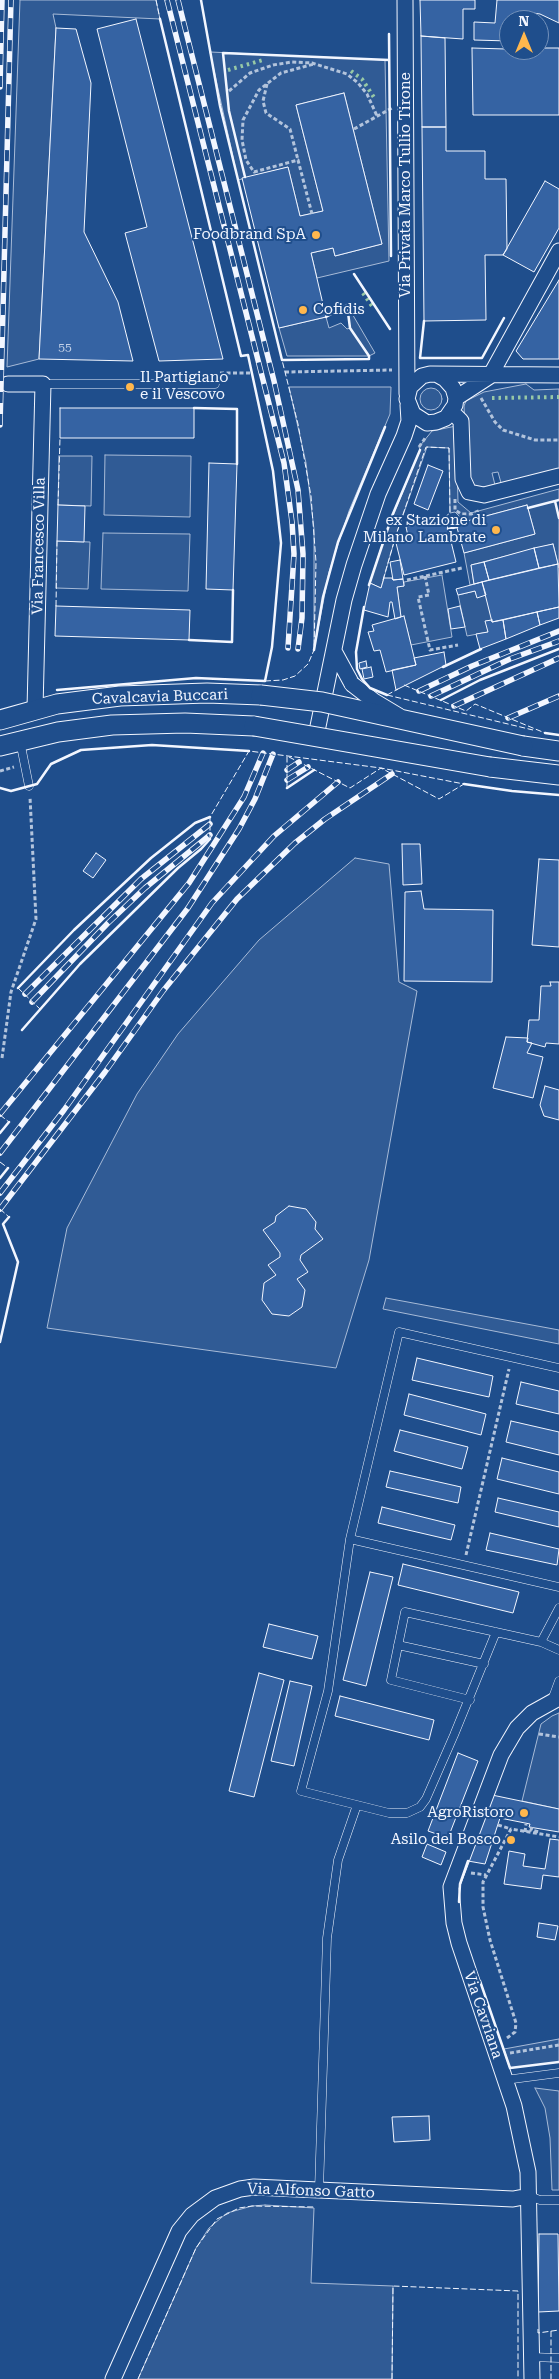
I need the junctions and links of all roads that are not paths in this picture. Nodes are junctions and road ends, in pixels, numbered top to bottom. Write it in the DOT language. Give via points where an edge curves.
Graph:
graph roads {
  1 [pos="405,0"];
  2 [pos="559,251"];
  3 [pos="414,373"];
  4 [pos="438,375"];
  5 [pos="559,375"];
  6 [pos="490,376"];
  7 [pos="8,384"];
  8 [pos="43,384"];
  9 [pos="215,384"];
  10 [pos="408,400"];
  11 [pos="454,405"];
  12 [pos="427,423"];
  13 [pos="404,436"];
  14 [pos="559,476"];
  15 [pos="334,651"];
  16 [pos="322,702"];
  17 [pos="35,709"];
  18 [pos="0,720"];
  19 [pos="411,722"];
  20 [pos="316,736"];
  21 [pos="20,741"];
  22 [pos="0,746"];
  23 [pos="559,751"];
  24 [pos="559,775"];
  25 [pos="29,786"];
  26 [pos="559,1368"];
  27 [pos="350,1539"];
  28 [pos="559,1587"];
  29 [pos="559,1608"];
  30 [pos="496,1632"];
  31 [pos="541,1642"];
  32 [pos="398,1645"];
  33 [pos="559,1650"];
  34 [pos="484,1664"];
  35 [pos="559,1681"];
  36 [pos="470,1700"];
  37 [pos="555,1700"];
  38 [pos="357,1805"];
  39 [pos="556,2074"];
  40 [pos="505,2080"];
  41 [pos="320,2190"];
  42 [pos="530,2196"];
  43 [pos="559,2200"];
  44 [pos="532,2357"];
  45 [pos="559,2358"];
  46 [pos="113,2379"];
  47 [pos="532,2379"];
  1 -- 3 [label="street, Via Privata Marco Tullio Tirone"];
  2 -- 6 [label="street"];
  3 -- 4 [label="street"];
  3 -- 10 [label="street, Via Privata Marco Tullio Tirone"];
  4 -- 6 [label="street"];
  4 -- 11 [label="street" via="449,382"];
  5 -- 6 [label="street"];
  6 -- 11 [label="street"];
  7 -- 8 [label="street"];
  8 -- 9 [label="lane"];
  8 -- 17 [label="street, Via Francesco Villa"];
  10 -- 12 [label="street" via="416,417"];
  10 -- 13 [label="street" via="409,421"];
  11 -- 12 [label="street" via="441,421"];
  11 -- 14 [label="street" via="462,421 463,479 469,492 484,495"];
  12 -- 13 [label="street"];
  13 -- 15 [label="street" via="364,532 344,600"];
  15 -- 16 [label="street"];
  15 -- 19 [label="street, Cavalcavia Buccari, bridge" via="352,684"];
  16 -- 17 [label="street, Cavalcavia Buccari, bridge" via="261,695 159,694 85,700"];
  16 -- 19 [label="street, Cavalcavia Buccari, bridge"];
  16 -- 20 [label="street"];
  17 -- 18 [label="street, Cavalcavia Buccari"];
  19 -- 23 [label="street, Cavalcavia Buccari, bridge"];
  20 -- 21 [label="street, Cavalcavia Buccari, bridge" via="254,726 185,723 112,725"];
  20 -- 24 [label="street, Cavalcavia Buccari, bridge" via="490,767"];
  21 -- 22 [label="street, Cavalcavia Buccari"];
  21 -- 25 [label="lane"];
  26 -- 27 [label="lane" via="399,1332"];
  27 -- 28 [label="lane"];
  27 -- 38 [label="lane" via="328,1691 301,1791"];
  29 -- 31 [label="lane"];
  30 -- 31 [label="lane"];
  30 -- 32 [label="lane" via="405,1612"];
  30 -- 34 [label="lane"];
  31 -- 33 [label="lane"];
  32 -- 34 [label="lane"];
  32 -- 36 [label="lane" via="391,1680"];
  34 -- 36 [label="lane"];
  35 -- 37 [label="lane, Via Cavriana"];
  36 -- 38 [label="lane" via="420,1807 407,1813 388,1813"];
  37 -- 40 [label="street, Via Cavriana" via="532,1713 517,1728 501,1755 452,1887 459,1943"];
  38 -- 41 [label="lane" via="338,1860 328,1938"];
  39 -- 40 [label="lane"];
  40 -- 42 [label="street, Via Cavriana" via="522,2136"];
  41 -- 42 [label="street, Via Alfonso Gatto" via="513,2199"];
  41 -- 46 [label="street, Via Alfonso Gatto" via="240,2189 215,2198 192,2215 179,2231"];
  42 -- 43 [label="lane" via="540,2200"];
  42 -- 44 [label="street, Via Cavriana"];
  44 -- 45 [label="lane"];
  44 -- 47 [label="street, Via Cavriana"];
}
